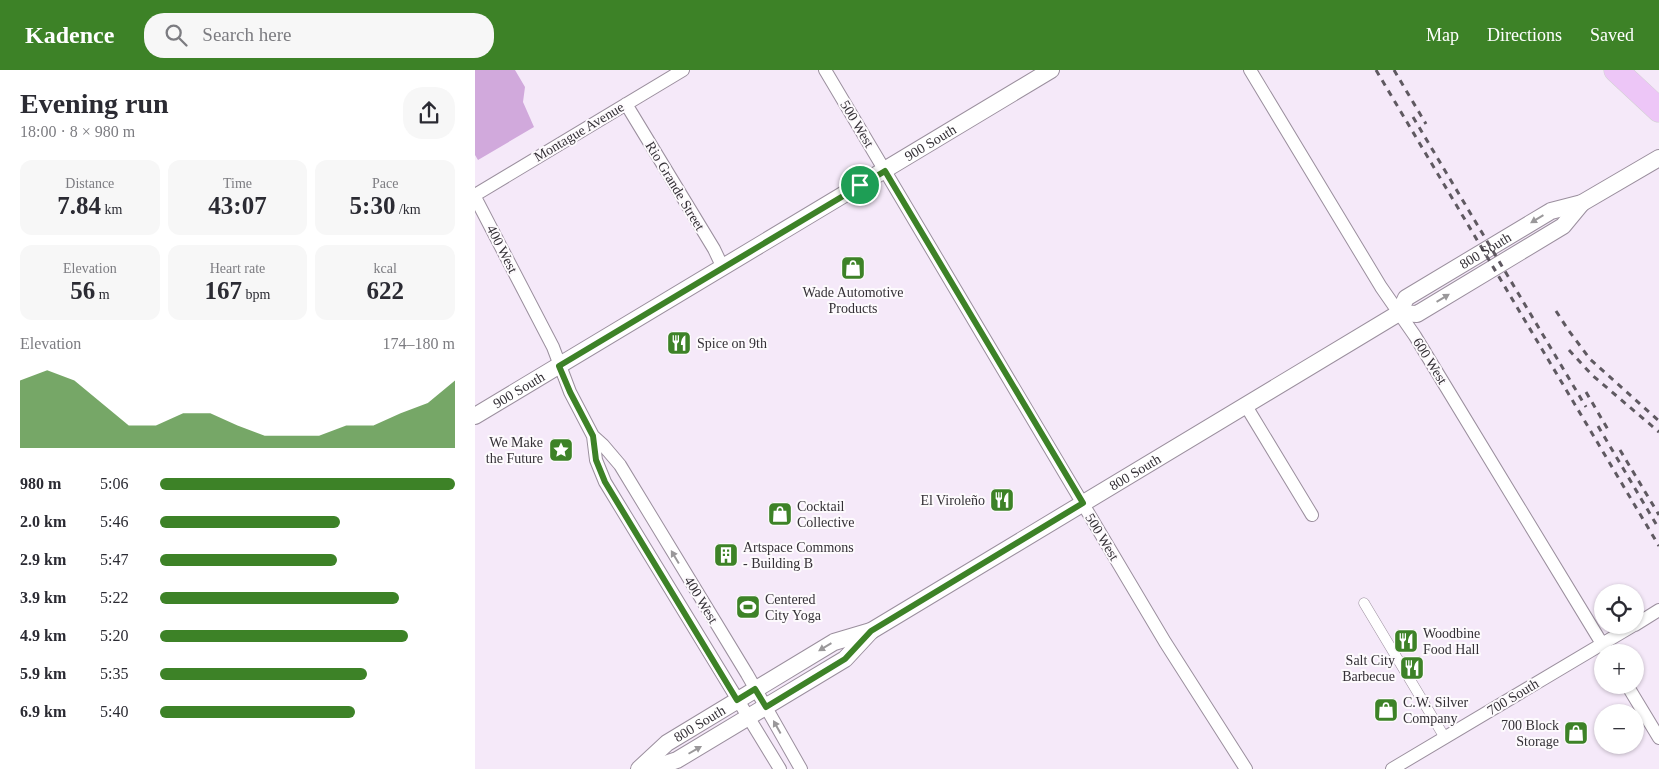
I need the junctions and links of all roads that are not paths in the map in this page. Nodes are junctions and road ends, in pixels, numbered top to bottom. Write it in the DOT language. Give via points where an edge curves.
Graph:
graph roads {
  1 [pos="683,70"];
  2 [pos="825,70"];
  3 [pos="1051,70"];
  4 [pos="1250,70"];
  5 [pos="1616,70"];
  6 [pos="626,104"];
  7 [pos="1655,105"];
  8 [pos="1659,158"];
  9 [pos="885,171"];
  10 [pos="475,196"];
  11 [pos="723,268"];
  12 [pos="1399,314"];
  13 [pos="559,366"];
  14 [pos="1246,406"];
  15 [pos="475,416"];
  16 [pos="593,436"];
  17 [pos="1083,503"];
  18 [pos="1313,515"];
  19 [pos="1364,603"];
  20 [pos="1659,610"];
  21 [pos="1644,619"];
  22 [pos="871,631"];
  23 [pos="1623,634"];
  24 [pos="1602,644"];
  25 [pos="1609,644"];
  26 [pos="1594,654"];
  27 [pos="755,689"];
  28 [pos="1632,694"];
  29 [pos="737,700"];
  30 [pos="766,707"];
  31 [pos="748,718"];
  32 [pos="1445,738"];
  33 [pos="1659,738"];
  34 [pos="639,769"];
  35 [pos="650,769"];
  36 [pos="780,769"];
  37 [pos="801,769"];
  38 [pos="1246,769"];
  39 [pos="1393,769"];
  1 -- 6 [label="street, Montague Avenue"];
  2 -- 9 [label="street, 500 West"];
  3 -- 9 [label="street, 900 South"];
  4 -- 12 [label="street, 600 West"];
  5 -- 7 [label="highway"];
  6 -- 10 [label="street, Montague Avenue"];
  6 -- 11 [label="street, Rio Grande Street"];
  8 -- 12 [label="street, 800 South" via="1582,203 1551,211 1496,243 1406,298"];
  9 -- 11 [label="street, 900 South"];
  9 -- 17 [label="street, 500 West"];
  10 -- 13 [label="street, 400 West" via="553,347"];
  11 -- 13 [label="street, 900 South"];
  12 -- 14 [label="street, 800 South"];
  12 -- 24 [label="street, 600 West"];
  13 -- 15 [label="street, 900 South"];
  13 -- 16 [label="street, 400 West"];
  14 -- 17 [label="street, 800 South"];
  14 -- 18 [label="street"];
  27 -- 16 [label="street, 400 West, one-way" via="620,465"];
  16 -- 29 [label="street, 400 West" via="596,460 605,482"];
  17 -- 22 [label="street, 800 South"];
  17 -- 38 [label="street, 500 West" via="1165,642"];
  19 -- 32 [label="street"];
  20 -- 21 [label="street, 700 South"];
  22 -- 27 [label="street, 800 South, one-way" via="834,642"];
  22 -- 30 [label="street, 800 South" via="845,659"];
  23 -- 25 [label="street, 700 South"];
  26 -- 32 [label="street, 700 South"];
  27 -- 29 [label="street, 800 South"];
  27 -- 30 [label="street, 400 West"];
  28 -- 33 [label="street"];
  29 -- 31 [label="street, 400 West"];
  29 -- 34 [label="street, 800 South" via="667,743"];
  30 -- 31 [label="street, 800 South"];
  37 -- 30 [label="street, 400 West, one-way"];
  35 -- 31 [label="street, 800 South, one-way" via="677,760"];
  31 -- 36 [label="street, 400 West"];
  32 -- 39 [label="street, 700 South"];
}
